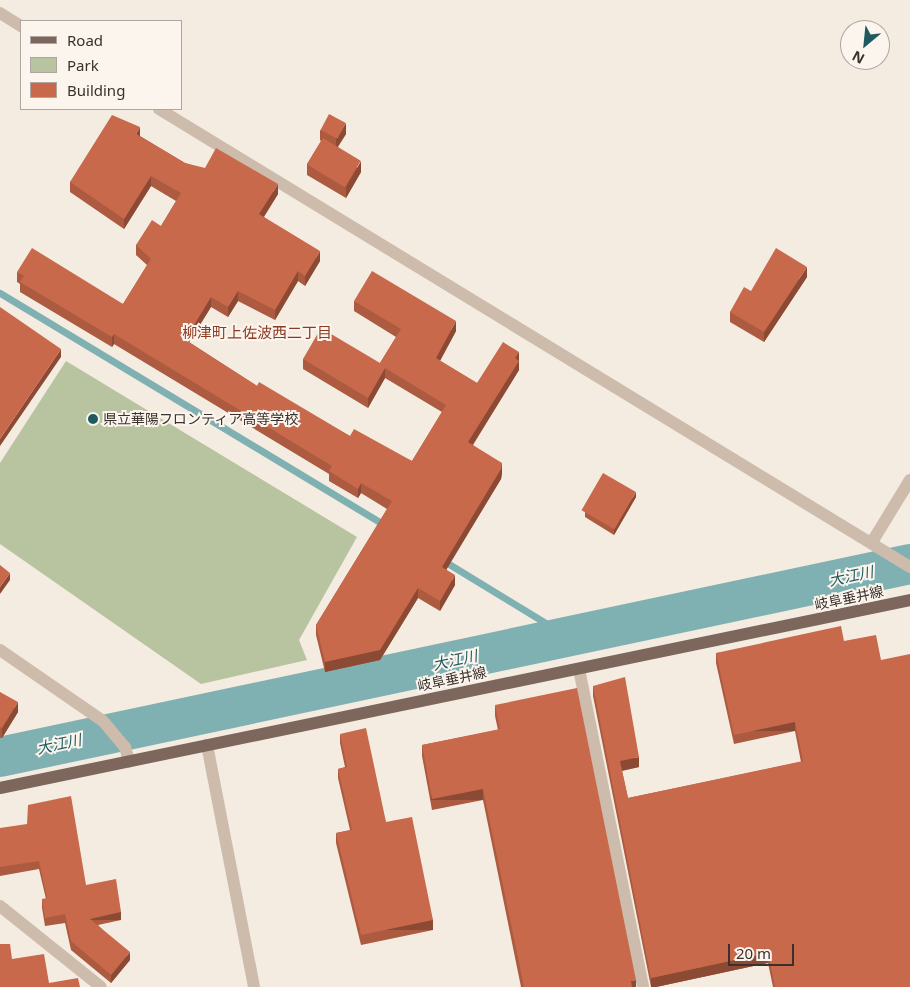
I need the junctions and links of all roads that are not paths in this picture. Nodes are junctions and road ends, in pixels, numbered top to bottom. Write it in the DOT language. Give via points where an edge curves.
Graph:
graph roads {
  1 [pos="0,13"];
  2 [pos="20,25"];
  3 [pos="161,110"];
  4 [pos="910,480"];
  5 [pos="872,542"];
  6 [pos="910,567"];
  7 [pos="910,600"];
  8 [pos="0,650"];
  9 [pos="579,668"];
  10 [pos="207,745"];
  11 [pos="129,761"];
  12 [pos="0,788"];
  13 [pos="0,906"];
  14 [pos="101,987"];
  15 [pos="254,987"];
  16 [pos="643,987"];
  1 -- 2 [label="street"];
  3 -- 5 [label="street"];
  4 -- 5 [label="street"];
  5 -- 6 [label="street"];
  7 -- 9 [label="main road, 岐阜垂井線"];
  8 -- 11 [label="street" via="107,727 125,747"];
  9 -- 10 [label="main road, 岐阜垂井線"];
  9 -- 16 [label="street"];
  10 -- 11 [label="main road, 岐阜垂井線"];
  10 -- 15 [label="street"];
  11 -- 12 [label="main road, 岐阜垂井線"];
  13 -- 14 [label="street"];
}
